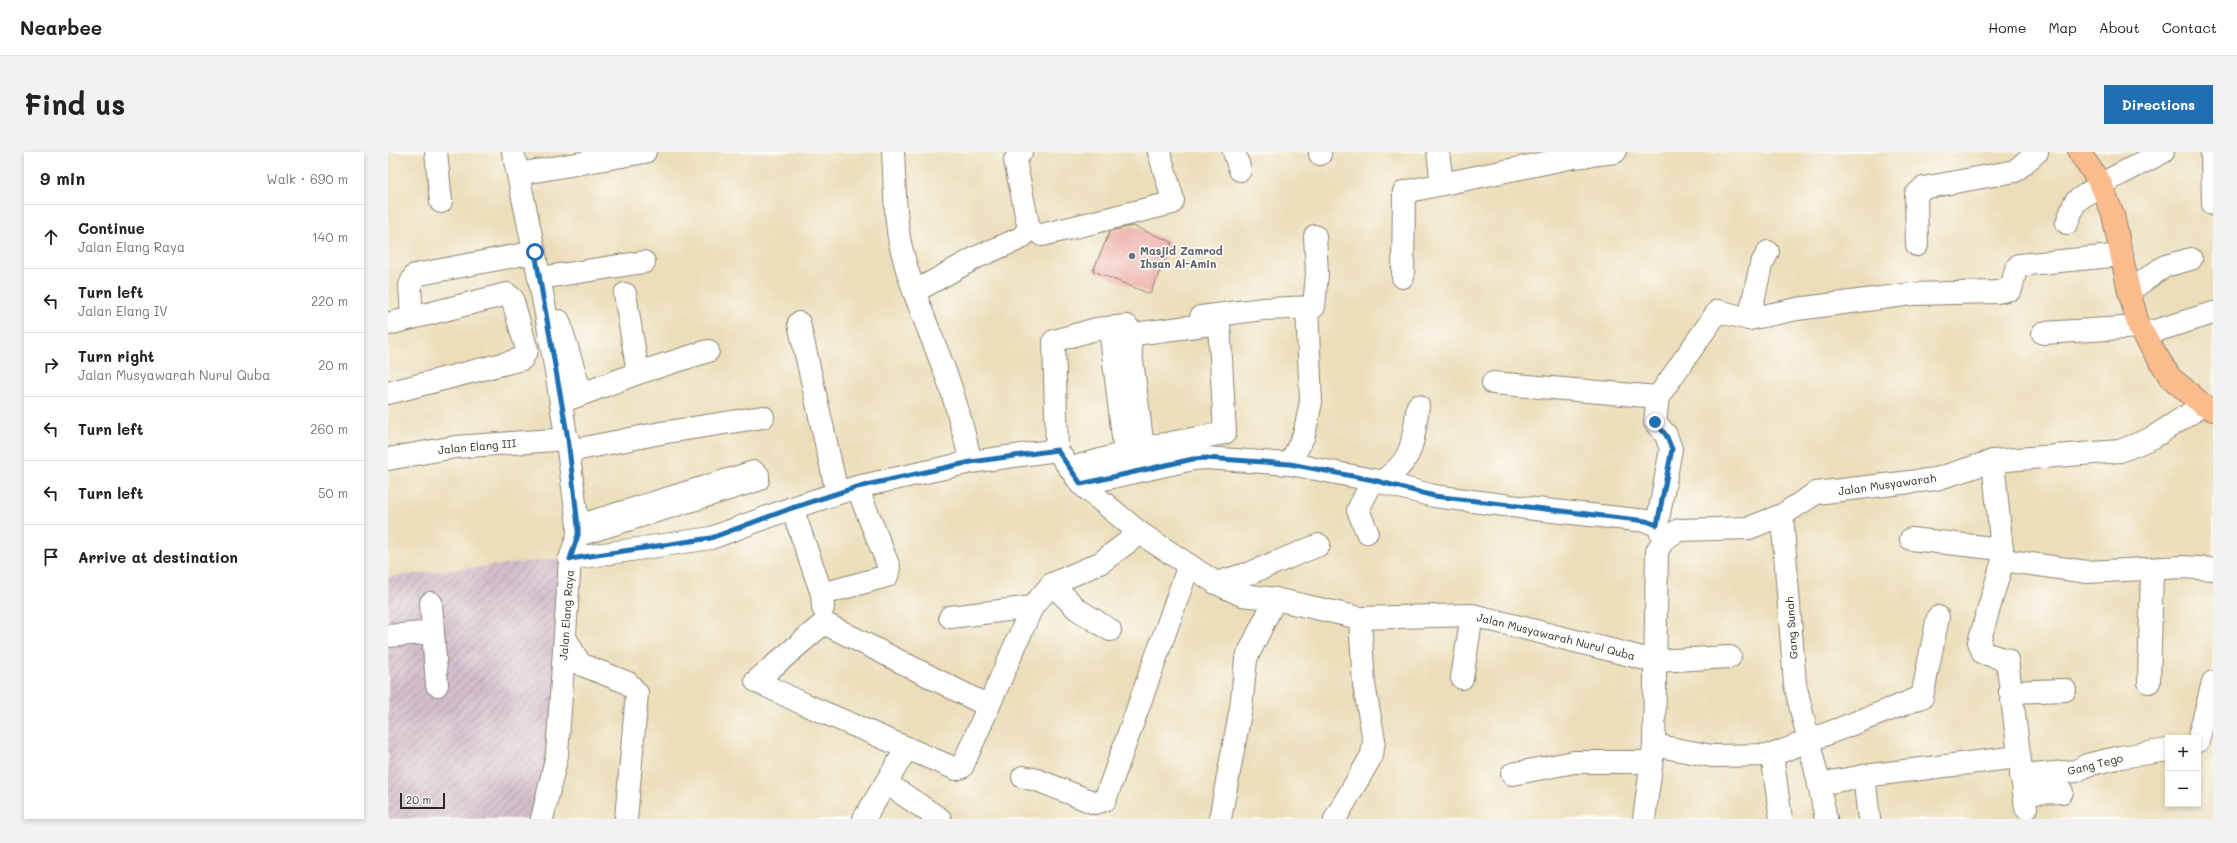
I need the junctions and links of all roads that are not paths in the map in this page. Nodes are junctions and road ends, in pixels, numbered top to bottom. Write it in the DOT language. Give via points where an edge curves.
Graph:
graph roads {
  1 [pos="436,152"];
  2 [pos="513,152"];
  3 [pos="893,152"];
  4 [pos="1021,152"];
  5 [pos="1159,152"];
  6 [pos="1438,152"];
  7 [pos="1615,152"];
  8 [pos="2037,152"];
  9 [pos="2079,152"];
  10 [pos="2163,152"];
  11 [pos="2212,152"];
  12 [pos="638,153"];
  13 [pos="1574,155"];
  14 [pos="1510,161"];
  15 [pos="518,174"];
  16 [pos="1442,183"];
  17 [pos="2101,184"];
  18 [pos="441,202"];
  19 [pos="2213,204"];
  20 [pos="2067,223"];
  21 [pos="1042,235"];
  22 [pos="1315,236"];
  23 [pos="1917,245"];
  24 [pos="535,252"];
  25 [pos="1768,252"];
  26 [pos="2122,255"];
  27 [pos="2190,259"];
  28 [pos="644,262"];
  29 [pos="1403,277"];
  30 [pos="540,278"];
  31 [pos="2130,291"];
  32 [pos="914,292"];
  33 [pos="625,294"];
  34 [pos="554,302"];
  35 [pos="1306,308"];
  36 [pos="2213,313"];
  37 [pos="412,318"];
  38 [pos="1749,319"];
  39 [pos="799,323"];
  40 [pos="388,324"];
  41 [pos="2141,330"];
  42 [pos="2043,333"];
  43 [pos="708,351"];
  44 [pos="638,373"];
  45 [pos="1493,383"];
  46 [pos="388,393"];
  47 [pos="581,394"];
  48 [pos="1658,397"];
  49 [pos="561,402"];
  50 [pos="1418,406"];
  51 [pos="2208,408"];
  52 [pos="764,417"];
  53 [pos="569,445"];
  54 [pos="1057,450"];
  55 [pos="1134,451"];
  56 [pos="388,459"];
  57 [pos="1993,461"];
  58 [pos="971,462"];
  59 [pos="1290,464"];
  60 [pos="1076,476"];
  61 [pos="1377,481"];
  62 [pos="847,490"];
  63 [pos="792,508"];
  64 [pos="1782,515"];
  65 [pos="578,531"];
  66 [pos="1367,532"];
  67 [pos="1660,532"];
  68 [pos="1140,533"];
  69 [pos="1911,539"];
  70 [pos="1319,545"];
  71 [pos="2002,554"];
  72 [pos="570,559"];
  73 [pos="1189,565"];
  74 [pos="2152,569"];
  75 [pos="2213,569"];
  76 [pos="1216,583"];
  77 [pos="1052,584"];
  78 [pos="822,594"];
  79 [pos="1275,599"];
  80 [pos="431,603"];
  81 [pos="1032,607"];
  82 [pos="1472,615"];
  83 [pos="950,617"];
  84 [pos="1938,617"];
  85 [pos="1360,618"];
  86 [pos="824,623"];
  87 [pos="1110,630"];
  88 [pos="433,632"];
  89 [pos="388,636"];
  90 [pos="565,637"];
  91 [pos="1730,657"];
  92 [pos="1654,661"];
  93 [pos="1462,678"];
  94 [pos="2149,682"];
  95 [pos="2213,682"];
  96 [pos="437,685"];
  97 [pos="2065,690"];
  98 [pos="2010,692"];
  99 [pos="988,706"];
  100 [pos="2200,735"];
  101 [pos="1809,741"];
  102 [pos="907,748"];
  103 [pos="2165,750"];
  104 [pos="1653,753"];
  105 [pos="1772,755"];
  106 [pos="1512,774"];
  107 [pos="1864,776"];
  108 [pos="1023,777"];
  109 [pos="886,783"];
  110 [pos="1819,784"];
  111 [pos="2022,784"];
  112 [pos="2062,792"];
  113 [pos="542,819"];
  114 [pos="626,819"];
  115 [pos="864,819"];
  116 [pos="940,819"];
  117 [pos="1220,819"];
  118 [pos="1335,819"];
  119 [pos="1644,819"];
  120 [pos="1780,819"];
  121 [pos="1826,819"];
  122 [pos="1869,819"];
  1 -- 18 [label="street"];
  2 -- 15 [label="street, Jalan Elang Raya"];
  3 -- 32 [label="street" via="898,233"];
  4 -- 32 [label="street" via="1015,160 1029,229 1021,238 977,257"];
  5 -- 21 [label="street" via="1174,200 1172,203"];
  6 -- 16 [label="street"];
  7 -- 13 [label="street"];
  8 -- 23 [label="street" via="2015,171 1918,191"];
  9 -- 17 [label="main road"];
  10 -- 17 [label="street"];
  11 -- 19 [label="street"];
  12 -- 15 [label="street"];
  13 -- 14 [label="street"];
  14 -- 16 [label="street"];
  15 -- 24 [label="street, Jalan Elang Raya"];
  16 -- 29 [label="street" via="1404,192"];
  17 -- 20 [label="street" via="2075,202"];
  17 -- 26 [label="main road" via="2114,215"];
  22 -- 35 [label="street" via="1317,274 1314,307"];
  24 -- 30 [label="street, Jalan Elang Raya"];
  24 -- 37 [label="street" via="415,275 410,285"];
  25 -- 38 [label="street" via="1760,265"];
  26 -- 31 [label="main road"];
  26 -- 38 [label="street" via="2019,265 2011,289 2001,291 1912,294 1797,309"];
  27 -- 31 [label="street" via="2165,266"];
  28 -- 30 [label="street"];
  30 -- 49 [label="street, Jalan Elang Raya"];
  31 -- 41 [label="main road"];
  32 -- 58 [label="street" via="945,370 959,412"];
  33 -- 44 [label="street"];
  34 -- 47 [label="street"];
  35 -- 54 [label="street" via="1263,309 1096,329 1054,341"];
  35 -- 59 [label="street" via="1311,402 1304,435"];
  36 -- 41 [label="street" via="2158,330"];
  37 -- 40 [label="street"];
  37 -- 46 [label="street" via="507,294 512,298 527,350 526,355 522,359"];
  38 -- 48 [label="street" via="1718,311"];
  39 -- 62 [label="street"];
  41 -- 42 [label="street"];
  41 -- 51 [label="main road" via="2170,377"];
  43 -- 44 [label="street"];
  44 -- 47 [label="street"];
  45 -- 48 [label="street"];
  47 -- 49 [label="street"];
  48 -- 67 [label="street" via="1655,422 1666,435 1672,449"];
  49 -- 53 [label="street, Jalan Elang Raya"];
  50 -- 61 [label="street" via="1411,452 1393,474"];
  51 -- 57 [label="street, Jalan Musyawarah" via="2152,438 2120,451"];
  52 -- 53 [label="street, Jalan Elang III"];
  53 -- 56 [label="street, Jalan Elang III" via="455,447"];
  53 -- 65 [label="street, Jalan Elang Raya"];
  54 -- 58 [label="street"];
  54 -- 60 [label="street, Jalan Musyawarah Nurul Quba"];
  55 -- 55 [label="street" via="1129,336 1219,323 1226,433"];
  55 -- 60 [label="street"];
  57 -- 64 [label="street, Jalan Musyawarah" via="1936,479 1816,493"];
  57 -- 71 [label="street"];
  58 -- 62 [label="street"];
  59 -- 60 [label="street" via="1200,458"];
  59 -- 61 [label="street"];
  60 -- 68 [label="street, Jalan Musyawarah Nurul Quba"];
  61 -- 66 [label="street" via="1358,510"];
  61 -- 67 [label="street" via="1434,496 1646,521"];
  62 -- 63 [label="street"];
  62 -- 78 [label="street" via="889,567 888,573 887,576"];
  63 -- 72 [label="street" via="711,538"];
  63 -- 78 [label="street"];
  64 -- 67 [label="street, Jalan Musyawarah" via="1749,528"];
  64 -- 101 [label="street, Gang Sunah" via="1795,684"];
  65 -- 65 [label="street" via="754,472 758,475 758,480"];
  65 -- 72 [label="street, Jalan Elang Raya"];
  67 -- 92 [label="street" via="1657,551"];
  68 -- 73 [label="street, Jalan Musyawarah Nurul Quba"];
  68 -- 77 [label="street" via="1100,563"];
  69 -- 71 [label="street"];
  70 -- 76 [label="street" via="1250,573"];
  71 -- 74 [label="street" via="2087,572"];
  71 -- 98 [label="street" via="1979,642 1983,653 2007,660"];
  72 -- 90 [label="street, Jalan Elang Raya"];
  73 -- 76 [label="street, Jalan Musyawarah Nurul Quba"];
  73 -- 108 [label="street" via="1105,800 1095,803"];
  74 -- 75 [label="street"];
  74 -- 94 [label="street"];
  76 -- 79 [label="street, Jalan Musyawarah Nurul Quba" via="1242,595"];
  77 -- 81 [label="street"];
  77 -- 87 [label="street" via="1077,609"];
  78 -- 86 [label="street"];
  79 -- 85 [label="street, Jalan Musyawarah Nurul Quba"];
  79 -- 117 [label="street" via="1246,659 1242,708"];
  80 -- 88 [label="street"];
  81 -- 83 [label="street"];
  81 -- 99 [label="street"];
  82 -- 85 [label="street, Jalan Musyawarah Nurul Quba"];
  82 -- 92 [label="street, Jalan Musyawarah Nurul Quba"];
  82 -- 93 [label="street"];
  84 -- 101 [label="street" via="1922,697"];
  85 -- 118 [label="street" via="1364,685 1375,745 1372,755"];
  86 -- 99 [label="street"];
  86 -- 102 [label="street" via="756,681"];
  88 -- 89 [label="street"];
  88 -- 96 [label="street"];
  90 -- 113 [label="street, Jalan Elang Raya" via="557,755"];
  90 -- 114 [label="street" via="580,664 628,683 637,693"];
  91 -- 92 [label="street, Jalan Musyawarah Nurul Quba"];
  92 -- 104 [label="street"];
  95 -- 100 [label="street"];
  97 -- 98 [label="street"];
  98 -- 111 [label="street"];
  99 -- 102 [label="street" via="962,767 956,769"];
  101 -- 105 [label="street"];
  101 -- 110 [label="street, Gang Sunah"];
  102 -- 109 [label="street"];
  103 -- 111 [label="street, Gang Tego" via="2087,765 2076,771"];
  104 -- 105 [label="street" via="1712,756"];
  104 -- 106 [label="street" via="1574,762"];
  104 -- 119 [label="street"];
  105 -- 120 [label="street"];
  107 -- 110 [label="street"];
  107 -- 111 [label="street"];
  107 -- 122 [label="street"];
  109 -- 115 [label="street"];
  109 -- 116 [label="street"];
  110 -- 121 [label="street, Gang Sunah"];
  111 -- 112 [label="street"];
}
